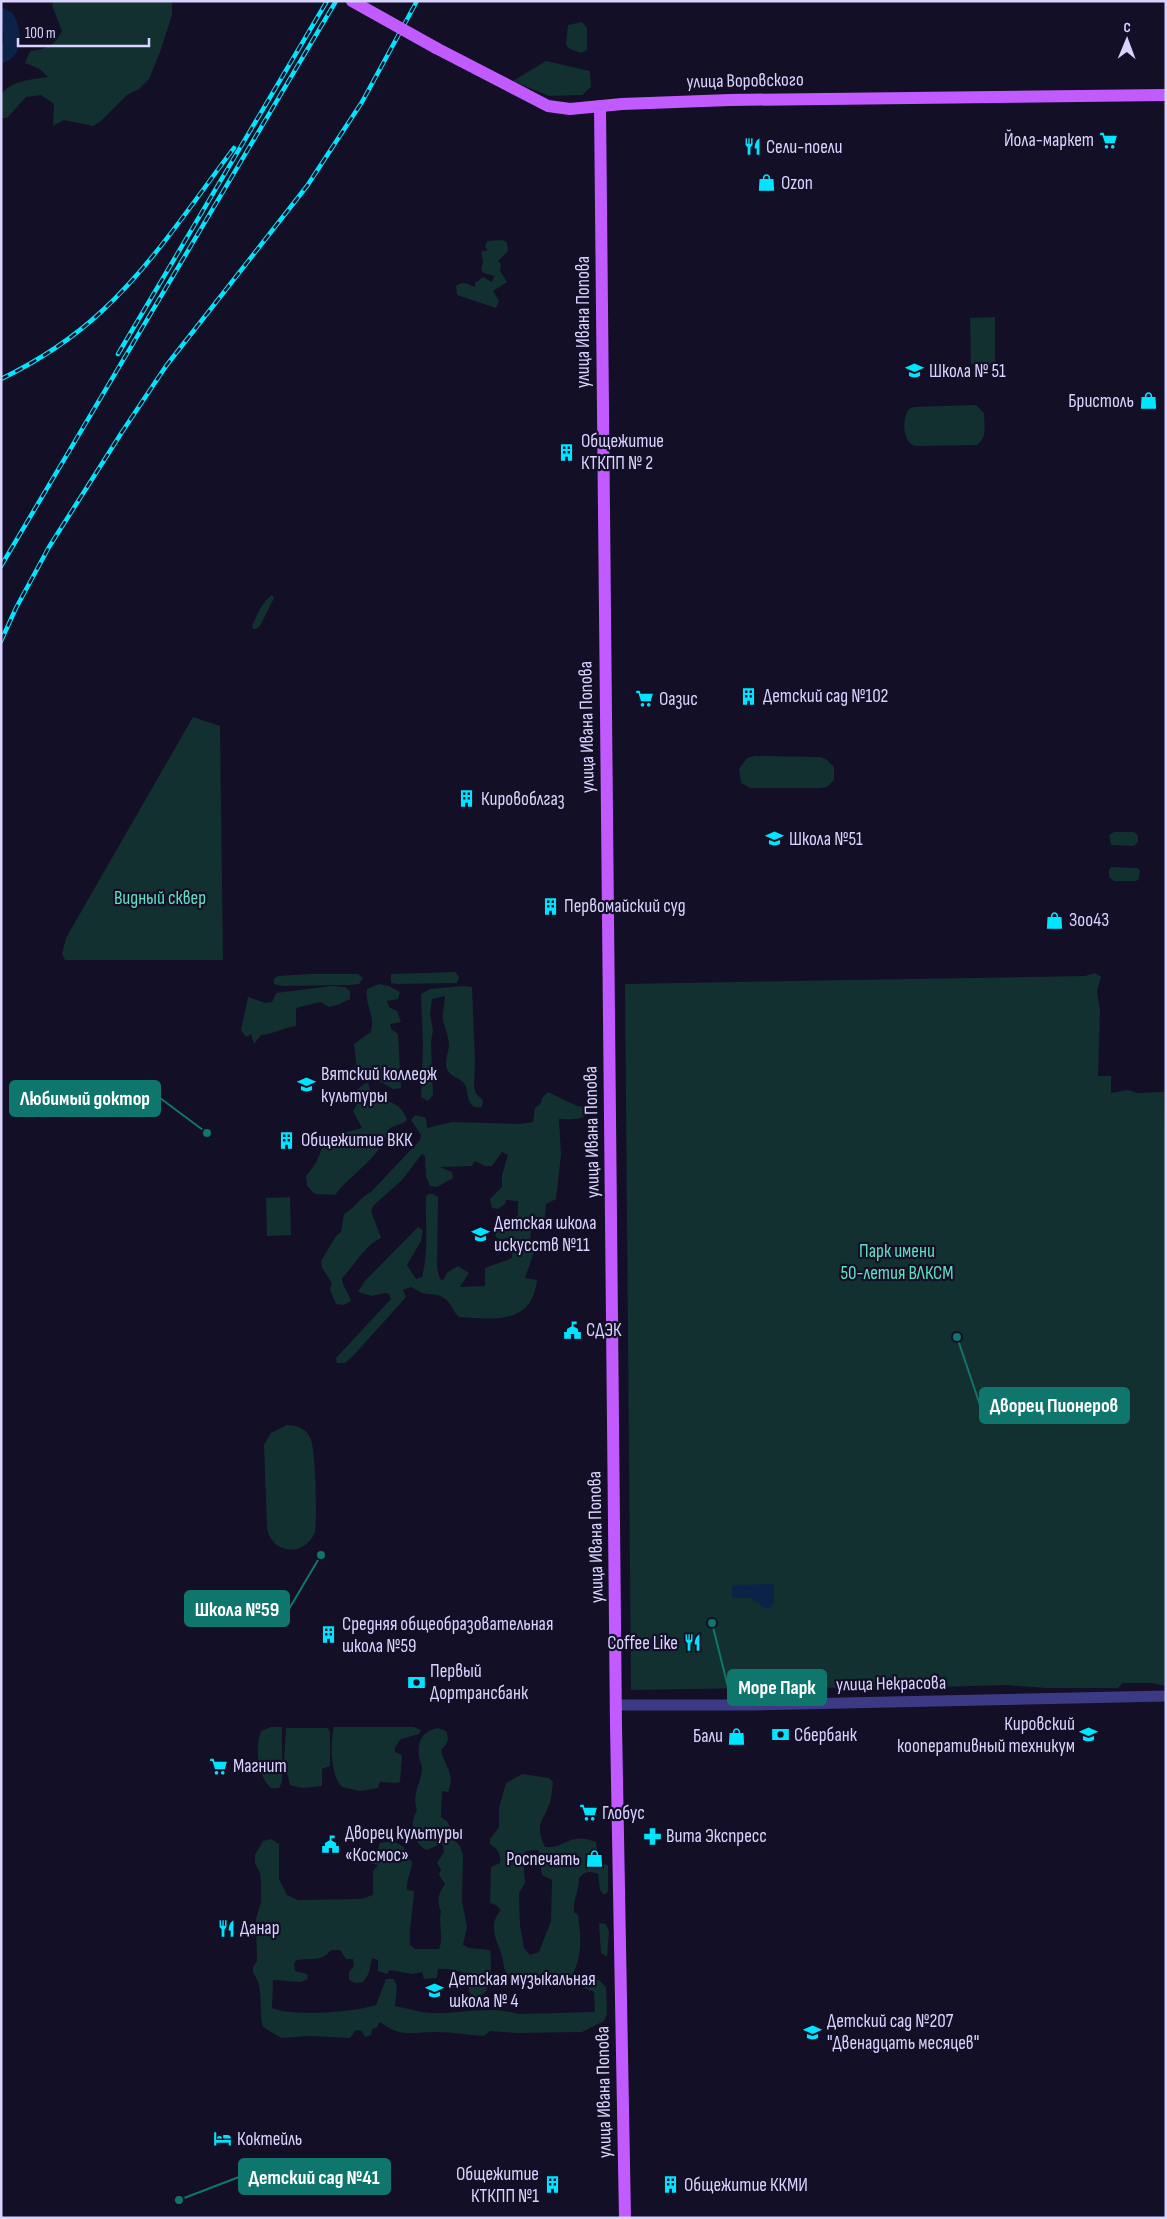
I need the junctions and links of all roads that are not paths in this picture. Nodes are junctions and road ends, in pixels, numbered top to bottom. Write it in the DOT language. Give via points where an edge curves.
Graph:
graph roads {
  1 [pos="352,1"];
  2 [pos="1166,95"];
  3 [pos="600,106"];
  4 [pos="1166,1696"];
  5 [pos="617,1705"];
  6 [pos="625,2218"];
  1 -- 3 [label="main road, улица Воровского, bridge" via="548,106 570,109"];
  2 -- 3 [label="main road, улица Воровского" via="740,99"];
  3 -- 5 [label="main road, улица Ивана Попова"];
  4 -- 5 [label="street, улица Некрасова"];
  5 -- 6 [label="main road, улица Ивана Попова"];
}
